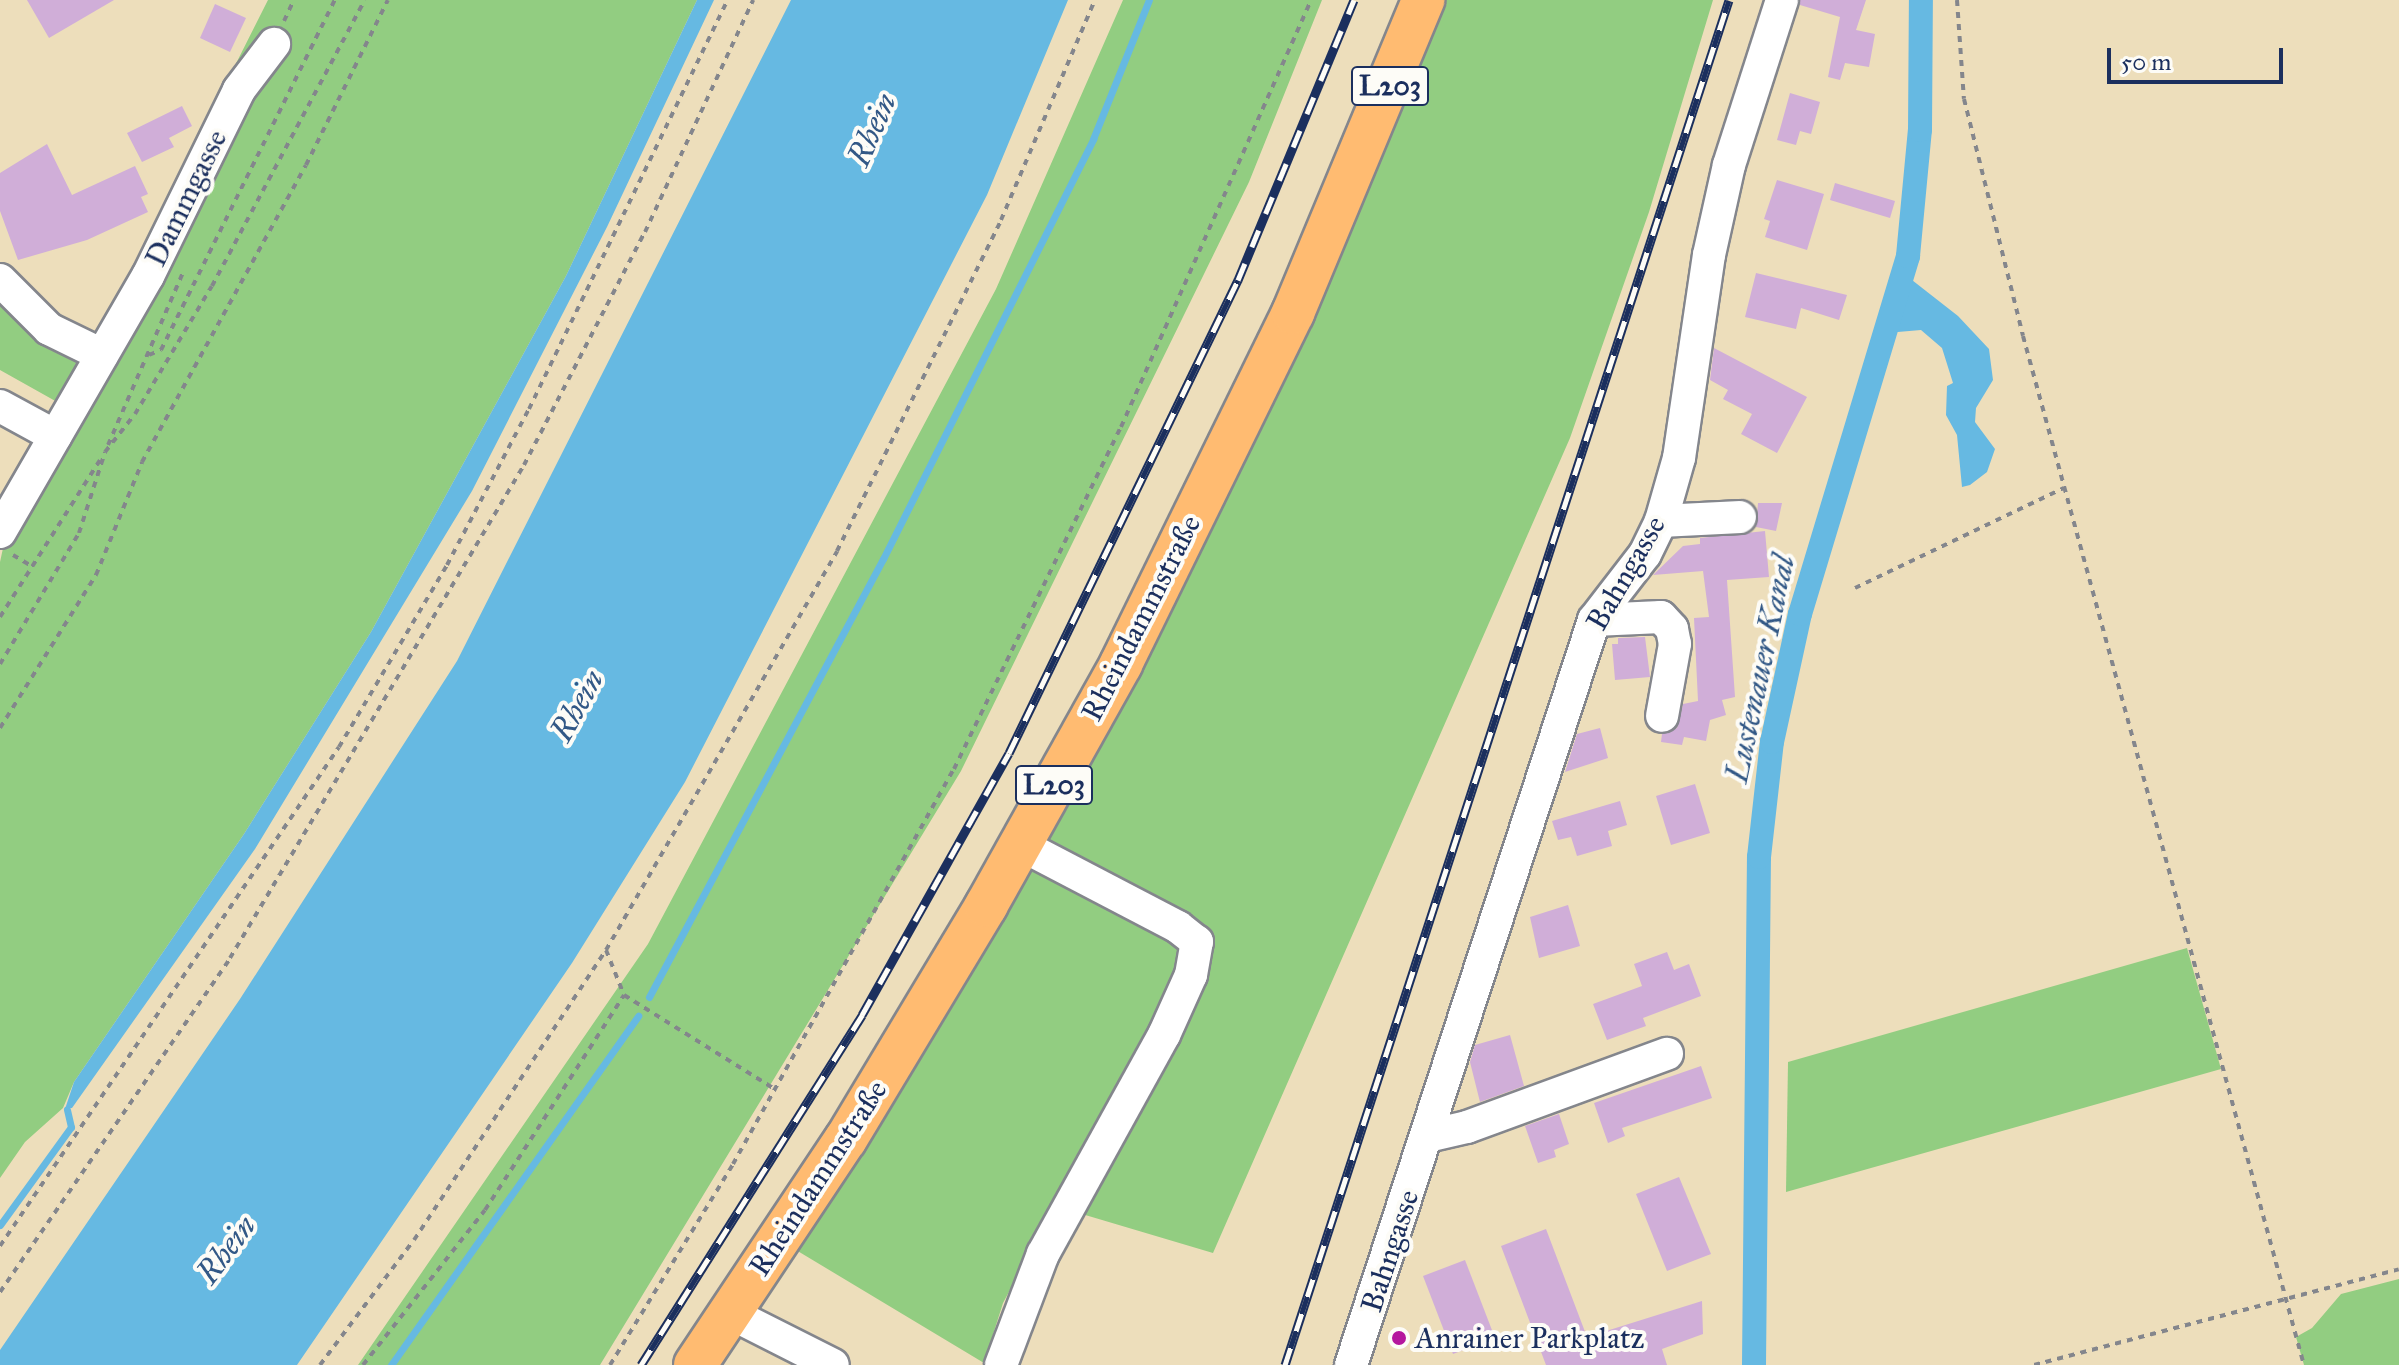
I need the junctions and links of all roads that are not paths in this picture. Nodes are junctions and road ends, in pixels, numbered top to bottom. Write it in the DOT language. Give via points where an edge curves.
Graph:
graph roads {
  1 [pos="1423,0"];
  2 [pos="1782,0"];
  3 [pos="274,44"];
  4 [pos="0,280"];
  5 [pos="102,355"];
  6 [pos="0,406"];
  7 [pos="55,436"];
  8 [pos="1740,517"];
  9 [pos="1661,521"];
  10 [pos="0,532"];
  11 [pos="1594,620"];
  12 [pos="1662,716"];
  13 [pos="1021,845"];
  14 [pos="1667,1054"];
  15 [pos="1428,1136"];
  16 [pos="730,1313"];
  17 [pos="695,1365"];
  18 [pos="833,1365"];
  19 [pos="1001,1365"];
  20 [pos="1351,1365"];
  1 -- 13 [label="main road, Rheindammstraße / L203" via="1293,313 1121,664"];
  2 -- 9 [label="street, Bahngasse" via="1729,165 1709,255 1679,458"];
  3 -- 5 [label="street, Dammgasse" via="239,90 148,276"];
  4 -- 5 [label="street" via="49,329"];
  5 -- 7 [label="street, Dammgasse"];
  6 -- 7 [label="street"];
  7 -- 10 [label="street, Dammgasse"];
  8 -- 9 [label="street"];
  9 -- 11 [label="street, Bahngasse" via="1645,554"];
  11 -- 12 [label="street" via="1661,617 1672,629 1675,644"];
  11 -- 15 [label="street, Bahngasse"];
  13 -- 16 [label="main road, Rheindammstraße / L203" via="846,1139"];
  13 -- 19 [label="street" via="1153,913 1197,942 1191,975 1164,1035 1043,1254"];
  14 -- 15 [label="street" via="1467,1127"];
  15 -- 20 [label="street, Bahngasse"];
  16 -- 17 [label="main road, Rheindammstraße / L203"];
  16 -- 18 [label="street"];
}
